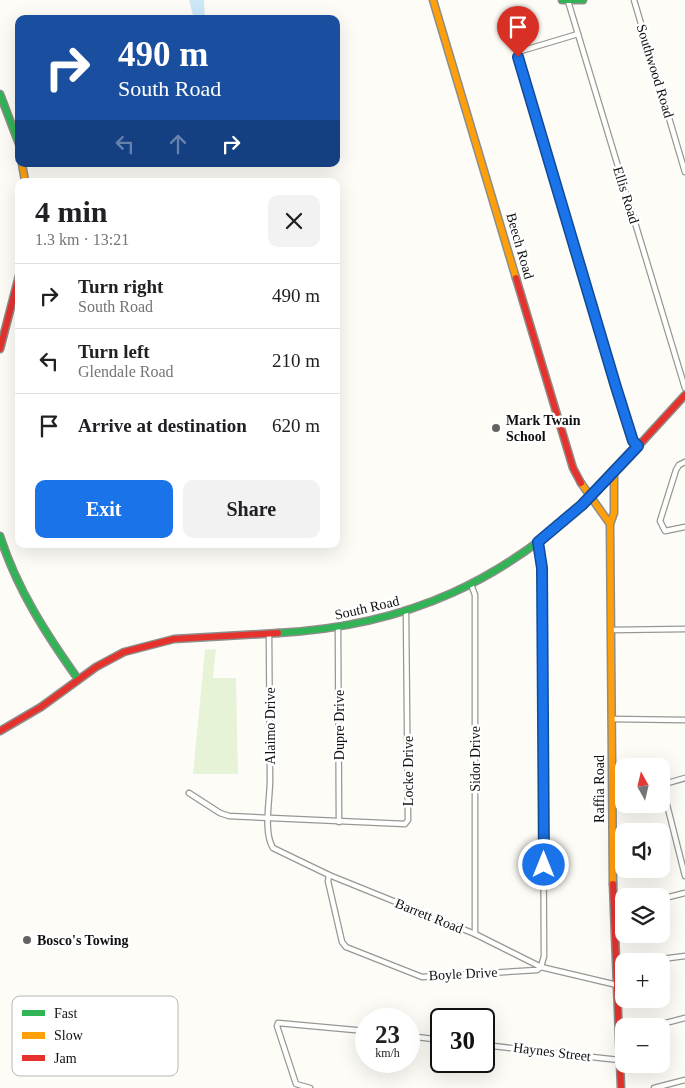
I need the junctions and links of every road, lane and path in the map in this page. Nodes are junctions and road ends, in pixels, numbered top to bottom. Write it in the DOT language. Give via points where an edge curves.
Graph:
graph roads {
  1 [pos="433,0"];
  2 [pos="565,0"];
  3 [pos="582,0"];
  4 [pos="634,0"];
  5 [pos="578,34"];
  6 [pos="0,94"];
  7 [pos="15,133"];
  8 [pos="685,172"];
  9 [pos="15,291"];
  10 [pos="0,349"];
  11 [pos="685,388"];
  12 [pos="685,395"];
  13 [pos="638,446"];
  14 [pos="685,462"];
  15 [pos="614,473"];
  16 [pos="590,496"];
  17 [pos="610,524"];
  18 [pos="685,527"];
  19 [pos="0,536"];
  20 [pos="538,542"];
  21 [pos="471,584"];
  22 [pos="406,612"];
  23 [pos="338,628"];
  24 [pos="685,629"];
  25 [pos="611,630"];
  26 [pos="269,633"];
  27 [pos="78,679"];
  28 [pos="611,719"];
  29 [pos="685,720"];
  30 [pos="0,731"];
  31 [pos="685,778"];
  32 [pos="670,783"];
  33 [pos="189,793"];
  34 [pos="615,796"];
  35 [pos="612,797"];
  36 [pos="669,813"];
  37 [pos="269,818"];
  38 [pos="339,822"];
  39 [pos="329,875"];
  40 [pos="685,876"];
  41 [pos="685,893"];
  42 [pos="670,897"];
  43 [pos="614,910"];
  44 [pos="475,934"];
  45 [pos="616,953"];
  46 [pos="685,956"];
  47 [pos="670,958"];
  48 [pos="541,967"];
  49 [pos="615,984"];
  50 [pos="685,1018"];
  51 [pos="670,1022"];
  52 [pos="355,1030"];
  53 [pos="495,1046"];
  54 [pos="615,1059"];
  55 [pos="620,1073"];
  56 [pos="685,1080"];
  57 [pos="310,1088"];
  58 [pos="621,1088"];
  59 [pos="654,1088"];
  1 -- 16 [label="main road, Beech Road" via="573,468"];
  2 -- 3 [label="main road"];
  2 -- 5 [label="street, Ellis Road"];
  4 -- 8 [label="street, Southwood Road"];
  5 -- 11 [label="street, Ellis Road"];
  5 -- 13 [label="street" via="521,51 518,57 619,396 633,441"];
  6 -- 7 [label="main road"];
  9 -- 10 [label="main road"];
  12 -- 13 [label="main road, South Road"];
  13 -- 15 [label="main road, South Road"];
  14 -- 18 [label="street" via="676,470 660,521 665,530"];
  15 -- 16 [label="main road, South Road"];
  15 -- 17 [label="main road, Raffia Road" via="614,513"];
  16 -- 17 [label="main road" via="606,514"];
  16 -- 20 [label="main road, South Road"];
  17 -- 25 [label="main road, Raffia Road"];
  19 -- 27 [label="main road" via="12,574 26,601"];
  20 -- 21 [label="main road, South Road"];
  20 -- 48 [label="street" via="542,568 544,956"];
  21 -- 22 [label="main road, South Road"];
  21 -- 44 [label="street, Sidor Drive" via="475,595"];
  22 -- 23 [label="main road, South Road"];
  22 -- 38 [label="street, Locke Drive" via="408,820 398,825"];
  23 -- 26 [label="main road, South Road"];
  23 -- 38 [label="street, Dupre Drive"];
  24 -- 25 [label="street"];
  25 -- 28 [label="main road, Raffia Road"];
  26 -- 27 [label="main road, South Road" via="219,634 136,648 108,660"];
  26 -- 37 [label="street, Alaimo Drive"];
  27 -- 30 [label="main road, South Road" via="54,699"];
  28 -- 29 [label="street"];
  28 -- 35 [label="main road, Raffia Road"];
  31 -- 32 [label="street"];
  33 -- 37 [label="street, Locke Drive" via="220,813 241,818"];
  34 -- 35 [label="street"];
  35 -- 43 [label="main road, Raffia Road"];
  36 -- 40 [label="street"];
  37 -- 38 [label="street, Locke Drive"];
  37 -- 39 [label="street, Barrett Road" via="269,841 273,848"];
  39 -- 44 [label="street, Barrett Road"];
  39 -- 48 [label="street, Boyle Drive" via="342,942 346,947 422,977 537,970"];
  41 -- 42 [label="street"];
  43 -- 45 [label="main road, Raffia Road"];
  44 -- 48 [label="street, Barrett Road"];
  46 -- 47 [label="street"];
  48 -- 49 [label="street, Barrett Road"];
  50 -- 51 [label="street"];
  52 -- 57 [label="street" via="278,1023 296,1084"];
  53 -- 54 [label="street, Haynes Street"];
  55 -- 58 [label="main road, Raffia Road"];
  56 -- 59 [label="street"];
}
